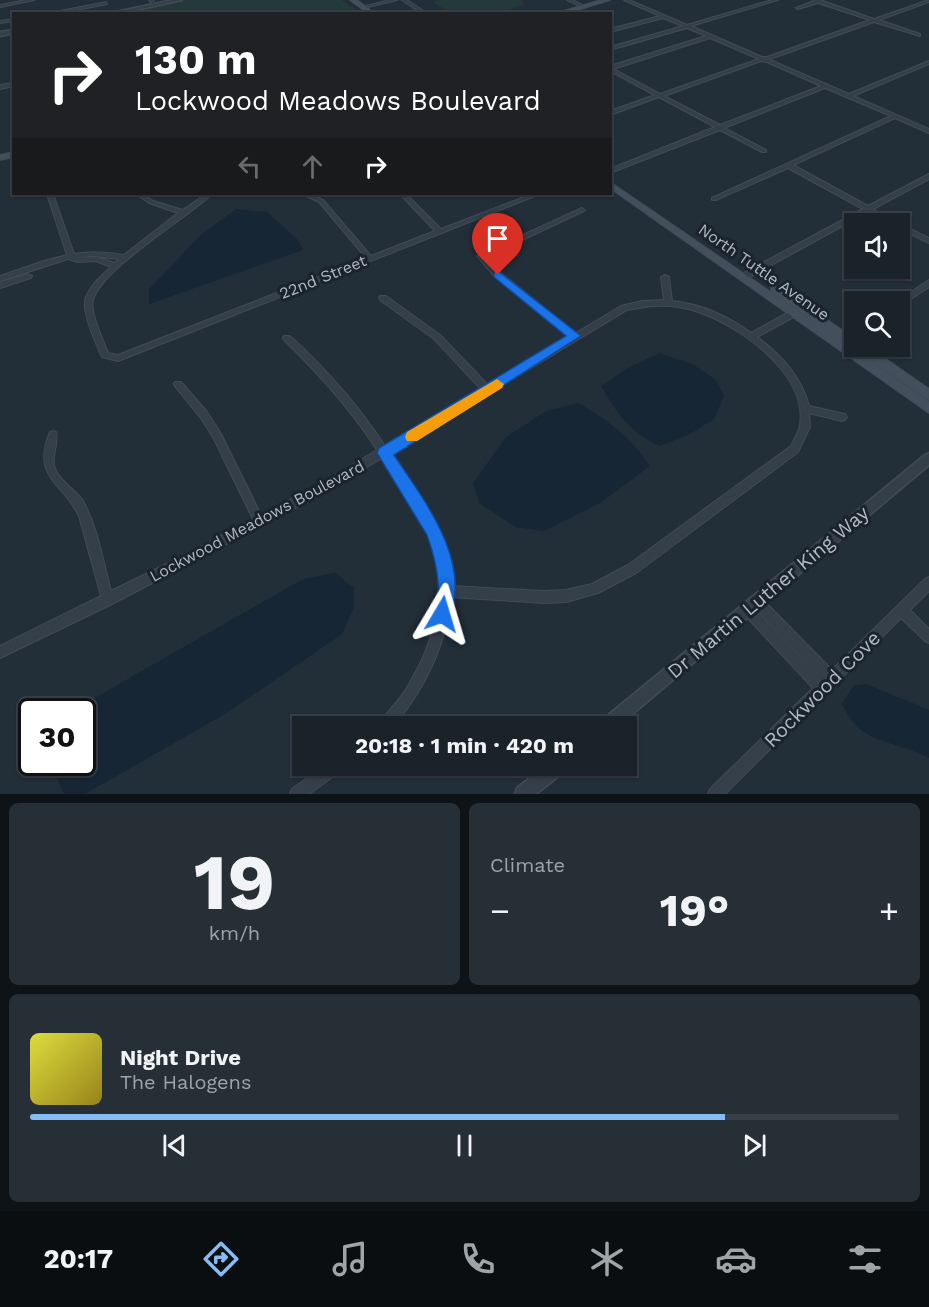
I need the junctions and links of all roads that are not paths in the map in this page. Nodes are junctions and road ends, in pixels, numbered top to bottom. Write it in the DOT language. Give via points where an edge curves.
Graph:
graph roads {
  1 [pos="32,0"];
  2 [pos="180,0"];
  3 [pos="345,0"];
  4 [pos="353,0"];
  5 [pos="395,0"];
  6 [pos="404,0"];
  7 [pos="569,0"];
  8 [pos="607,0"];
  9 [pos="626,0"];
  10 [pos="776,0"];
  11 [pos="817,1"];
  12 [pos="929,1"];
  13 [pos="153,2"];
  14 [pos="106,3"];
  15 [pos="0,6"];
  16 [pos="583,6"];
  17 [pos="798,8"];
  18 [pos="364,10"];
  19 [pos="54,12"];
  20 [pos="116,12"];
  21 [pos="423,12"];
  22 [pos="563,12"];
  23 [pos="664,16"];
  24 [pos="874,20"];
  25 [pos="687,26"];
  26 [pos="612,30"];
  27 [pos="918,35"];
  28 [pos="711,36"];
  29 [pos="612,48"];
  30 [pos="764,59"];
  31 [pos="929,62"];
  32 [pos="612,67"];
  33 [pos="612,69"];
  34 [pos="825,86"];
  35 [pos="660,95"];
  36 [pos="849,96"];
  37 [pos="612,112"];
  38 [pos="896,116"];
  39 [pos="720,128"];
  40 [pos="929,131"];
  41 [pos="764,151"];
  42 [pos="789,166"];
  43 [pos="612,172"];
  44 [pos="612,174"];
  45 [pos="929,176"];
  46 [pos="612,185"];
  47 [pos="50,195"];
  48 [pos="140,195"];
  49 [pos="208,195"];
  50 [pos="308,195"];
  51 [pos="404,195"];
  52 [pos="516,195"];
  53 [pos="534,195"];
  54 [pos="522,199"];
  55 [pos="714,200"];
  56 [pos="869,209"];
  57 [pos="582,210"];
  58 [pos="184,213"];
  59 [pos="876,213"];
  60 [pos="910,231"];
  61 [pos="440,232"];
  62 [pos="929,241"];
  63 [pos="125,258"];
  64 [pos="72,259"];
  65 [pos="370,259"];
  66 [pos="117,266"];
  67 [pos="748,275"];
  68 [pos="665,277"];
  69 [pos="0,279"];
  70 [pos="929,284"];
  71 [pos="0,285"];
  72 [pos="910,296"];
  73 [pos="383,298"];
  74 [pos="668,303"];
  75 [pos="794,313"];
  76 [pos="844,334"];
  77 [pos="574,336"];
  78 [pos="751,337"];
  79 [pos="287,338"];
  80 [pos="876,357"];
  81 [pos="178,384"];
  82 [pos="488,390"];
  83 [pos="929,395"];
  84 [pos="929,408"];
  85 [pos="806,409"];
  86 [pos="842,417"];
  87 [pos="53,435"];
  88 [pos="384,453"];
  89 [pos="929,458"];
  90 [pos="260,523"];
  91 [pos="929,583"];
  92 [pos="447,591"];
  93 [pos="108,600"];
  94 [pos="752,606"];
  95 [pos="901,610"];
  96 [pos="929,637"];
  97 [pos="0,652"];
  98 [pos="828,684"];
  99 [pos="393,716"];
  100 [pos="618,716"];
  101 [pos="322,776"];
  102 [pos="545,776"];
  103 [pos="297,794"];
  104 [pos="523,794"];
  105 [pos="715,794"];
  1 -- 15 [label="street"];
  2 -- 13 [label="street"];
  3 -- 18 [label="main road"];
  4 -- 18 [label="main road"];
  5 -- 18 [label="street"];
  6 -- 21 [label="street"];
  7 -- 16 [label="street"];
  8 -- 16 [label="main road"];
  9 -- 23 [label="street"];
  10 -- 25 [label="street"];
  11 -- 17 [label="street"];
  11 -- 24 [label="street"];
  12 -- 24 [label="street"];
  13 -- 20 [label="street"];
  14 -- 19 [label="street"];
  16 -- 22 [label="main road"];
  23 -- 25 [label="street"];
  23 -- 26 [label="street"];
  24 -- 27 [label="street"];
  24 -- 30 [label="street"];
  25 -- 28 [label="street"];
  25 -- 29 [label="street"];
  28 -- 30 [label="street"];
  28 -- 32 [label="street"];
  30 -- 34 [label="street"];
  30 -- 35 [label="street"];
  31 -- 36 [label="street"];
  33 -- 35 [label="street"];
  34 -- 36 [label="street"];
  34 -- 39 [label="street"];
  35 -- 37 [label="street"];
  35 -- 39 [label="street"];
  36 -- 38 [label="street"];
  38 -- 40 [label="street"];
  38 -- 42 [label="street"];
  39 -- 41 [label="street"];
  39 -- 43 [label="street"];
  42 -- 55 [label="street"];
  42 -- 56 [label="street"];
  44 -- 67 [label="main road, North Tuttle Avenue"];
  45 -- 56 [label="street"];
  46 -- 67 [label="main road, North Tuttle Avenue"];
  47 -- 64 [label="street"];
  48 -- 58 [label="street"];
  49 -- 58 [label="street"];
  50 -- 65 [label="street" via="321,201"];
  51 -- 61 [label="street"];
  52 -- 54 [label="street"];
  53 -- 54 [label="street, 22nd Street"];
  54 -- 61 [label="street, 22nd Street"];
  56 -- 59 [label="street"];
  56 -- 67 [label="street"];
  57 -- 77 [label="street" via="482,256 498,275"];
  58 -- 63 [label="street"];
  60 -- 62 [label="street"];
  61 -- 65 [label="street, 22nd Street"];
  63 -- 64 [label="street" via="104,252"];
  63 -- 66 [label="street"];
  64 -- 66 [label="street" via="96,259"];
  64 -- 69 [label="street"];
  64 -- 71 [label="street"];
  65 -- 66 [label="street, 22nd Street" via="118,358 105,355 89,300 98,283"];
  67 -- 75 [label="main road, North Tuttle Avenue"];
  67 -- 76 [label="main road, North Tuttle Avenue"];
  68 -- 74 [label="street"];
  70 -- 72 [label="street"];
  73 -- 82 [label="street" via="437,337"];
  74 -- 77 [label="street, Lockwood Meadows Boulevard" via="624,308"];
  74 -- 78 [label="street, Lockwood Meadows Boulevard" via="710,313"];
  75 -- 78 [label="street"];
  75 -- 84 [label="main road, North Tuttle Avenue"];
  77 -- 82 [label="street, Lockwood Meadows Boulevard"];
  78 -- 85 [label="street, Lockwood Meadows Boulevard" via="790,373"];
  79 -- 88 [label="street" via="339,389"];
  80 -- 83 [label="main road, North Tuttle Avenue"];
  81 -- 90 [label="street" via="219,438"];
  82 -- 88 [label="street, Lockwood Meadows Boulevard"];
  85 -- 86 [label="street"];
  85 -- 92 [label="street" via="806,429 791,454 618,578 582,592 556,596"];
  87 -- 93 [label="street" via="48,451 51,473 84,514"];
  88 -- 90 [label="street, Lockwood Meadows Boulevard"];
  88 -- 92 [label="street" via="435,534"];
  89 -- 94 [label="street, Dr Martin Luther King Way"];
  90 -- 93 [label="street, Lockwood Meadows Boulevard"];
  91 -- 95 [label="street, Rockwood Cove"];
  92 -- 99 [label="street" via="428,664"];
  93 -- 97 [label="street, Lockwood Meadows Boulevard"];
  94 -- 98 [label="street"];
  94 -- 100 [label="street, Dr Martin Luther King Way"];
  95 -- 96 [label="street"];
  95 -- 98 [label="street, Rockwood Cove"];
  98 -- 105 [label="street, Rockwood Cove"];
  101 -- 103 [label="street"];
  102 -- 104 [label="street"];
}
